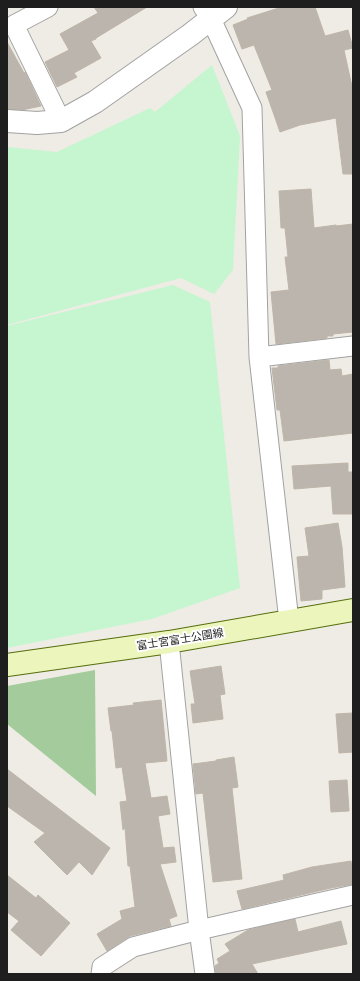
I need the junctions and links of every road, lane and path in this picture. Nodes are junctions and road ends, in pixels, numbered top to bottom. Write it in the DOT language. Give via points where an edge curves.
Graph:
graph roads {
  1 [pos="48,7"];
  2 [pos="214,11"];
  3 [pos="7,121"];
  4 [pos="61,121"];
  5 [pos="353,346"];
  6 [pos="259,357"];
  7 [pos="353,610"];
  8 [pos="289,621"];
  9 [pos="169,642"];
  10 [pos="7,665"];
  11 [pos="353,895"];
  12 [pos="199,930"];
  13 [pos="101,974"];
  14 [pos="205,974"];
  1 -- 4 [label="street" via="14,25"];
  2 -- 4 [label="street" via="95,102"];
  2 -- 6 [label="street" via="252,108"];
  3 -- 4 [label="street"];
  5 -- 6 [label="street"];
  6 -- 8 [label="street"];
  7 -- 8 [label="main road, 富士宮富士公園線"];
  8 -- 9 [label="main road, 富士宮富士公園線"];
  9 -- 10 [label="main road, 富士宮富士公園線"];
  9 -- 12 [label="street"];
  11 -- 12 [label="street"];
  12 -- 13 [label="street" via="133,947 102,967"];
  12 -- 14 [label="street"];
}
